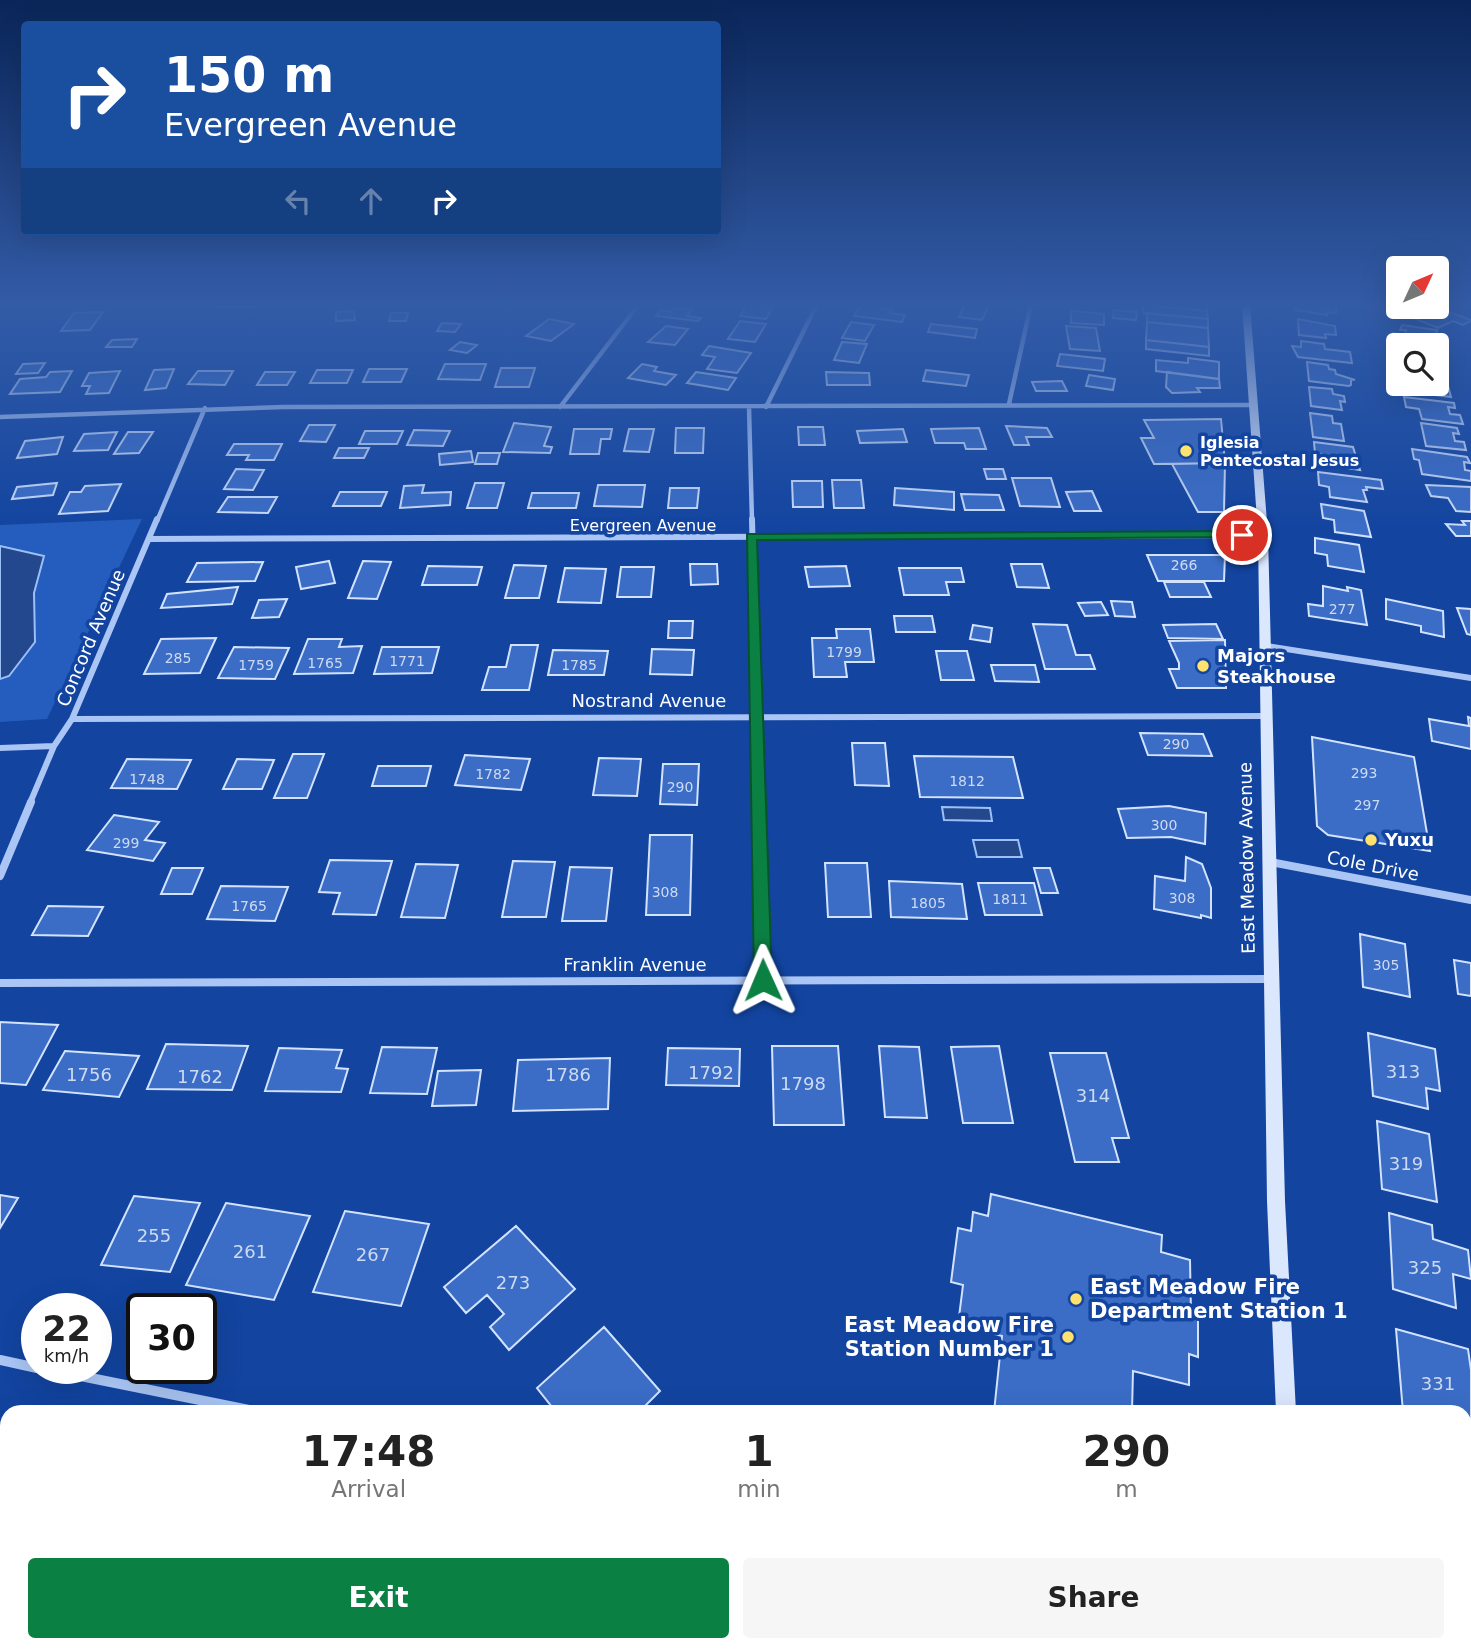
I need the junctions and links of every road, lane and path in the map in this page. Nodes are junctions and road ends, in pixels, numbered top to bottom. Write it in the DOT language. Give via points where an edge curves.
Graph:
graph roads {
  1 [pos="580,381"];
  2 [pos="779,381"];
  3 [pos="1014,381"];
  4 [pos="1252,381"];
  5 [pos="1009,404"];
  6 [pos="1254,405"];
  7 [pos="560,407"];
  8 [pos="749,407"];
  9 [pos="766,407"];
  10 [pos="205,408"];
  11 [pos="0,417"];
  12 [pos="1263,535"];
  13 [pos="751,536"];
  14 [pos="149,539"];
  15 [pos="1267,646"];
  16 [pos="1471,678"];
  17 [pos="757,716"];
  18 [pos="1268,716"];
  19 [pos="72,719"];
  20 [pos="54,746"];
  21 [pos="0,748"];
  22 [pos="1270,862"];
  23 [pos="0,876"];
  24 [pos="1471,900"];
  25 [pos="1271,979"];
  26 [pos="763,980"];
  27 [pos="0,983"];
  28 [pos="0,1360"];
  29 [pos="21,1364"];
  30 [pos="112,1383"];
  31 [pos="224,1405"];
  32 [pos="1286,1405"];
  1 -- 7 [label="street"];
  2 -- 9 [label="street"];
  3 -- 5 [label="street"];
  4 -- 6 [label="street, East Meadow Avenue"];
  5 -- 6 [label="street"];
  5 -- 9 [label="street"];
  6 -- 12 [label="street, East Meadow Avenue"];
  7 -- 8 [label="street"];
  7 -- 10 [label="street"];
  8 -- 9 [label="street"];
  8 -- 13 [label="street"];
  10 -- 11 [label="street"];
  10 -- 14 [label="street, Concord Avenue"];
  12 -- 13 [label="street, Evergreen Avenue"];
  12 -- 15 [label="street, East Meadow Avenue"];
  13 -- 14 [label="street, Evergreen Avenue"];
  13 -- 17 [label="street"];
  14 -- 19 [label="street, Concord Avenue"];
  15 -- 16 [label="street"];
  15 -- 18 [label="street, East Meadow Avenue"];
  17 -- 18 [label="street, Nostrand Avenue"];
  17 -- 19 [label="street, Nostrand Avenue"];
  17 -- 26 [label="street"];
  18 -- 22 [label="street, East Meadow Avenue"];
  19 -- 20 [label="street, Concord Avenue"];
  20 -- 21 [label="street"];
  20 -- 23 [label="street, Concord Avenue"];
  22 -- 24 [label="street, Cole Drive"];
  22 -- 25 [label="street, East Meadow Avenue"];
  25 -- 26 [label="street, Franklin Avenue"];
  25 -- 32 [label="street, East Meadow Avenue"];
  26 -- 27 [label="street, Franklin Avenue"];
  28 -- 29 [label="street"];
  30 -- 31 [label="street"];
}
